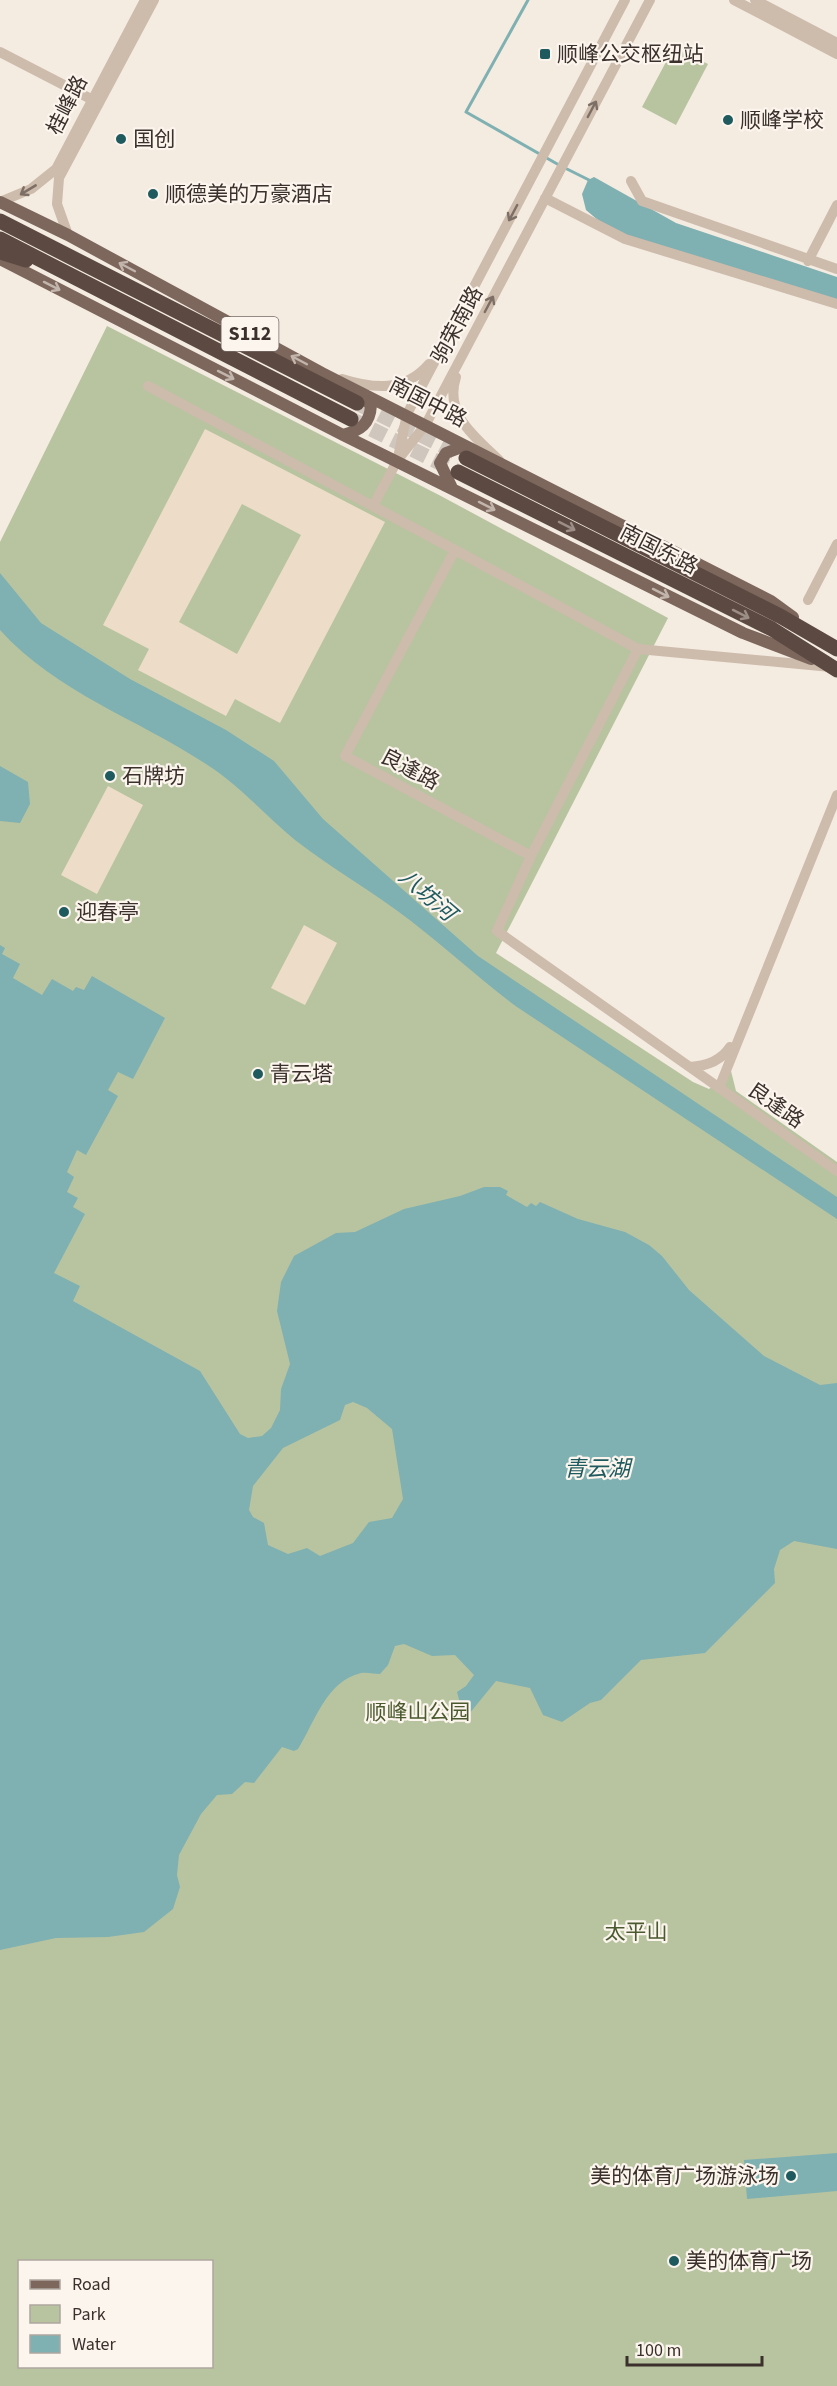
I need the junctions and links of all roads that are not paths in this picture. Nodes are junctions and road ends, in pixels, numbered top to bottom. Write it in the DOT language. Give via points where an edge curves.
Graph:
graph roads {
  1 [pos="144,0"];
  2 [pos="154,0"];
  3 [pos="625,0"];
  4 [pos="650,0"];
  5 [pos="734,0"];
  6 [pos="755,0"];
  7 [pos="837,43"];
  8 [pos="0,52"];
  9 [pos="837,54"];
  10 [pos="91,99"];
  11 [pos="632,181"];
  12 [pos="545,198"];
  13 [pos="0,202"];
  14 [pos="837,205"];
  15 [pos="0,221"];
  16 [pos="68,235"];
  17 [pos="0,238"];
  18 [pos="0,252"];
  19 [pos="0,260"];
  20 [pos="808,261"];
  21 [pos="837,269"];
  22 [pos="78,278"];
  23 [pos="837,304"];
  24 [pos="443,345"];
  25 [pos="462,356"];
  26 [pos="322,373"];
  27 [pos="148,386"];
  28 [pos="349,386"];
  29 [pos="357,403"];
  30 [pos="407,414"];
  31 [pos="351,419"];
  32 [pos="426,424"];
  33 [pos="344,435"];
  34 [pos="473,455"];
  35 [pos="397,461"];
  36 [pos="501,463"];
  37 [pos="458,472"];
  38 [pos="452,488"];
  39 [pos="374,504"];
  40 [pos="837,544"];
  41 [pos="455,550"];
  42 [pos="808,600"];
  43 [pos="835,648"];
  44 [pos="638,649"];
  45 [pos="835,668"];
  46 [pos="837,795"];
  47 [pos="531,856"];
  48 [pos="738,1035"];
  49 [pos="690,1067"];
  50 [pos="718,1088"];
  51 [pos="837,1172"];
  1 -- 10 [label="street, 桂峰路"];
  2 -- 16 [label="street" via="59,178 57,204"];
  3 -- 24 [label="street, 驹荣南路, one-way"];
  12 -- 4 [label="street, 驹荣南路, one-way"];
  5 -- 9 [label="street"];
  6 -- 7 [label="street"];
  8 -- 10 [label="street"];
  10 -- 13 [label="street, 桂峰路, one-way" via="56,169 31,189"];
  11 -- 20 [label="street" via="642,201"];
  12 -- 23 [label="street" via="625,239"];
  25 -- 12 [label="street, 驹荣南路, one-way"];
  13 -- 16 [label="main road, 南国中路 / S112"];
  14 -- 20 [label="street"];
  15 -- 29 [label="highway, 南国中路 / S112"];
  26 -- 16 [label="main road, 南国中路 / S112, one-way"];
  17 -- 22 [label="highway, S112"];
  18 -- 22 [label="highway"];
  19 -- 33 [label="main road, one-way"];
  20 -- 21 [label="street"];
  22 -- 31 [label="highway, S112"];
  24 -- 26 [label="street" via="422,373 394,386 371,387"];
  24 -- 30 [label="street, 驹荣南路"];
  25 -- 32 [label="street, 驹荣南路"];
  25 -- 36 [label="street" via="453,390 454,406 465,427"];
  26 -- 28 [label="main road, 南国中路 / S112"];
  27 -- 39 [label="street"];
  28 -- 30 [label="main road, 南国中路 / S112"];
  28 -- 33 [label="main road" via="371,405 370,417 361,430"];
  30 -- 32 [label="main road, 南国中路 / S112"];
  30 -- 35 [label="street, 驹荣南路"];
  32 -- 34 [label="main road, 南国中路 / S112"];
  32 -- 35 [label="street, 驹荣南路"];
  33 -- 35 [label="main road"];
  34 -- 36 [label="main road, 南国中路 / S112"];
  34 -- 38 [label="main road" via="462,447 446,453 440,463"];
  34 -- 43 [label="highway, 南国东路 / S112"];
  35 -- 38 [label="main road"];
  35 -- 39 [label="street"];
  36 -- 43 [label="main road, 南国中路 / S112" via="771,601"];
  37 -- 45 [label="highway, 南国东路, one-way" via="772,629"];
  38 -- 45 [label="main road, one-way" via="743,633"];
  39 -- 41 [label="street"];
  40 -- 42 [label="street"];
  41 -- 44 [label="street"];
  41 -- 47 [label="street, 良逢路" via="345,756"];
  44 -- 45 [label="street"];
  44 -- 47 [label="street"];
  46 -- 48 [label="street"];
  47 -- 49 [label="street, 良逢路" via="497,931"];
  48 -- 49 [label="street" via="724,1056 703,1066"];
  48 -- 50 [label="street"];
  49 -- 50 [label="street, 良逢路"];
  50 -- 51 [label="street, 良逢路"];
}
